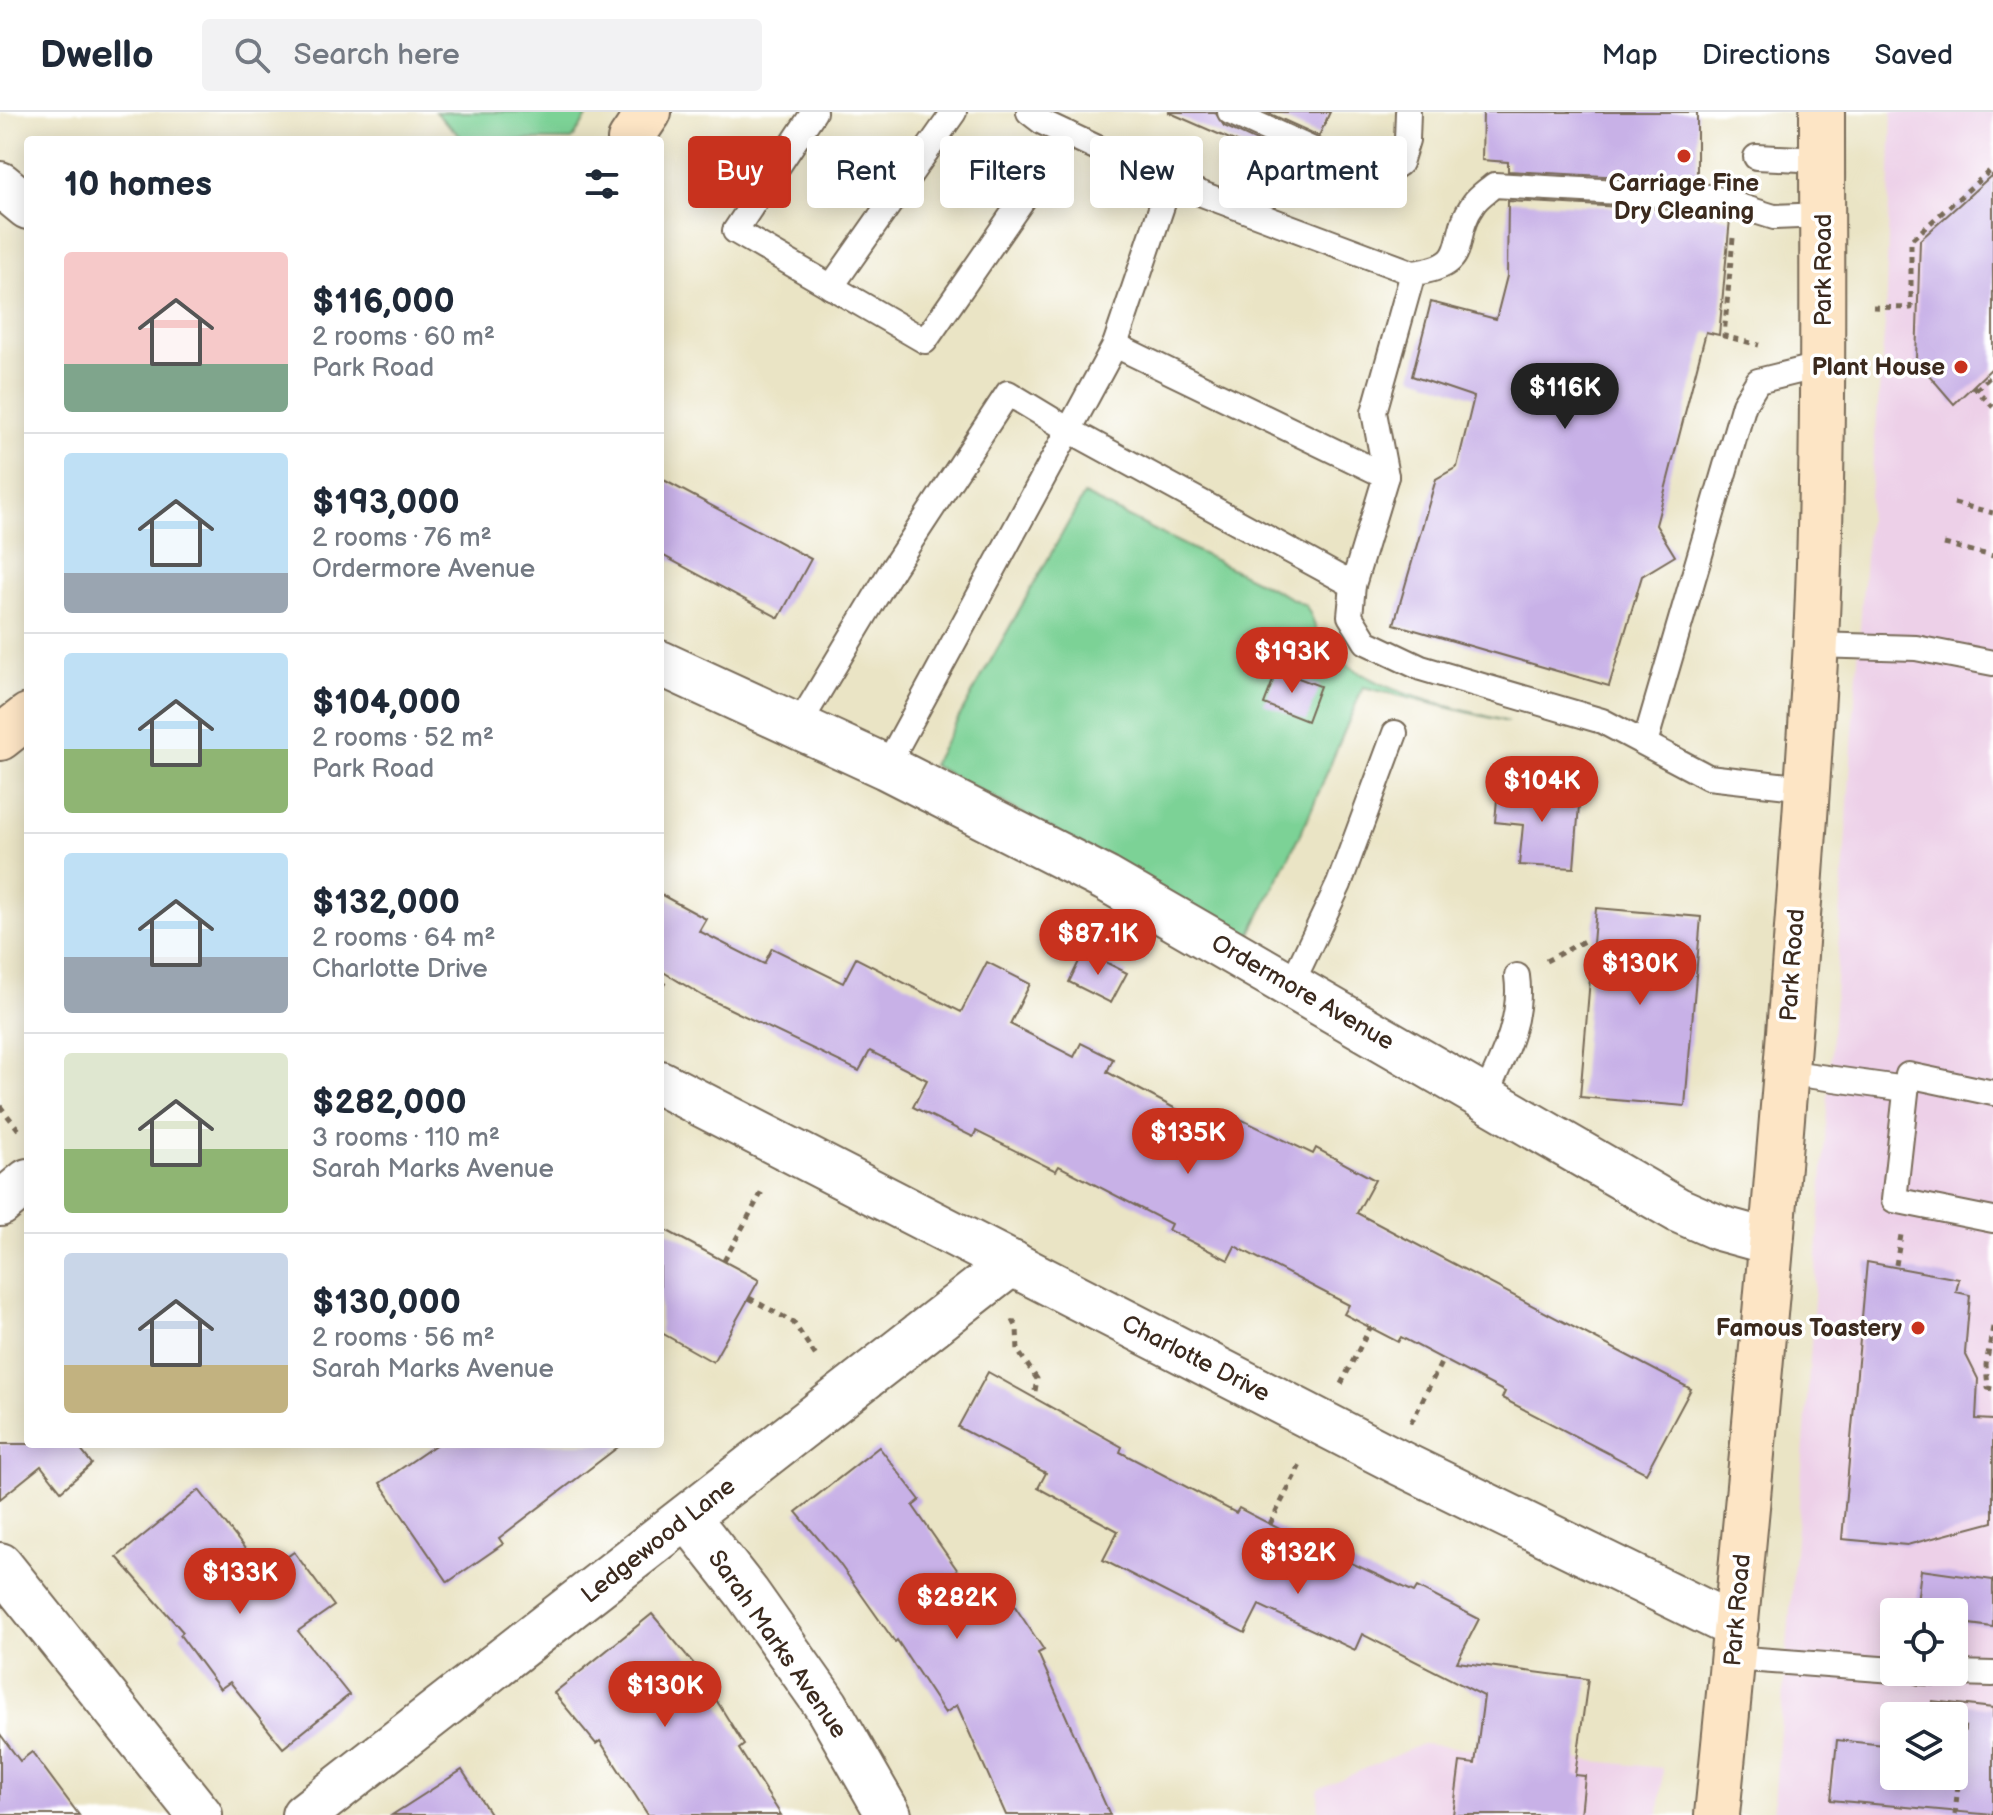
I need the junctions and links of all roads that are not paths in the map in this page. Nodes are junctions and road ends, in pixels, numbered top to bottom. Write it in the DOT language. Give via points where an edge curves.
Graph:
graph roads {
  1 [pos="649,112"];
  2 [pos="814,112"];
  3 [pos="954,112"];
  4 [pos="1029,112"];
  5 [pos="1230,112"];
  6 [pos="1408,112"];
  7 [pos="1822,112"];
  8 [pos="1068,134"];
  9 [pos="633,136"];
  10 [pos="1090,144"];
  11 [pos="1756,157"];
  12 [pos="1822,160"];
  13 [pos="0,184"];
  14 [pos="1203,194"];
  15 [pos="24,204"];
  16 [pos="1161,208"];
  17 [pos="1823,215"];
  18 [pos="1413,273"];
  19 [pos="831,287"];
  20 [pos="1115,345"];
  21 [pos="1823,365"];
  22 [pos="1069,430"];
  23 [pos="1386,476"];
  24 [pos="1353,585"];
  25 [pos="1814,645"];
  26 [pos="1993,663"];
  27 [pos="664,665"];
  28 [pos="24,719"];
  29 [pos="798,726"];
  30 [pos="1395,733"];
  31 [pos="0,738"];
  32 [pos="1645,743"];
  33 [pos="886,767"];
  34 [pos="1806,788"];
  35 [pos="1517,976"];
  36 [pos="1291,985"];
  37 [pos="1784,1072"];
  38 [pos="664,1085"];
  39 [pos="1906,1089"];
  40 [pos="1993,1093"];
  41 [pos="1484,1098"];
  42 [pos="24,1184"];
  43 [pos="0,1204"];
  44 [pos="1993,1220"];
  45 [pos="1770,1242"];
  46 [pos="1012,1263"];
  47 [pos="688,1518"];
  48 [pos="0,1565"];
  49 [pos="1734,1642"];
  50 [pos="1880,1668"];
  51 [pos="1968,1673"];
  52 [pos="1993,1674"];
  53 [pos="200,1815"];
  54 [pos="304,1815"];
  55 [pos="889,1815"];
  56 [pos="1717,1815"];
  1 -- 9 [label="street"];
  2 -- 19 [label="lane" via="735,231"];
  3 -- 19 [label="lane"];
  4 -- 8 [label="lane"];
  5 -- 6 [label="lane" via="1357,170 1382,175 1400,163"];
  7 -- 12 [label="street, Park Road"];
  8 -- 10 [label="lane"];
  8 -- 19 [label="lane" via="925,341"];
  11 -- 12 [label="lane"];
  12 -- 17 [label="street, Park Road"];
  13 -- 15 [label="street"];
  14 -- 18 [label="lane"];
  16 -- 20 [label="lane"];
  17 -- 18 [label="lane" via="1774,217 1710,197 1494,185 1475,201 1457,255 1437,270"];
  17 -- 21 [label="street, Park Road"];
  18 -- 23 [label="lane" via="1374,412"];
  20 -- 22 [label="lane"];
  20 -- 23 [label="lane"];
  21 -- 25 [label="street, Park Road"];
  21 -- 32 [label="lane" via="1758,381 1744,404"];
  22 -- 24 [label="lane"];
  22 -- 29 [label="lane" via="1008,393"];
  22 -- 33 [label="lane"];
  23 -- 24 [label="lane"];
  24 -- 32 [label="lane" via="1350,616 1366,642 1421,668 1602,721"];
  25 -- 26 [label="lane" via="1916,648"];
  25 -- 34 [label="street, Park Road"];
  27 -- 29 [label="street, Ordermore Avenue"];
  28 -- 31 [label="street"];
  29 -- 33 [label="street, Ordermore Avenue"];
  30 -- 36 [label="lane" via="1339,884"];
  32 -- 34 [label="lane" via="1708,777"];
  33 -- 36 [label="street, Ordermore Avenue" via="1106,879"];
  34 -- 37 [label="street, Park Road"];
  35 -- 41 [label="lane" via="1520,999 1509,1044"];
  36 -- 41 [label="street, Ordermore Avenue"];
  37 -- 39 [label="lane"];
  37 -- 45 [label="street, Park Road"];
  38 -- 46 [label="street, Charlotte Drive"];
  39 -- 40 [label="lane" via="1908,1075"];
  39 -- 44 [label="lane" via="1894,1200"];
  41 -- 45 [label="street, Ordermore Avenue" via="1678,1210"];
  42 -- 43 [label="street"];
  45 -- 49 [label="street, Park Road"];
  46 -- 47 [label="street, Ledgewood Lane"];
  46 -- 49 [label="street, Charlotte Drive"];
  47 -- 54 [label="street, Ledgewood Lane"];
  47 -- 55 [label="street, Sarah Marks Avenue" via="826,1705"];
  48 -- 53 [label="street"];
  49 -- 50 [label="lane"];
  49 -- 56 [label="street, Park Road"];
  51 -- 52 [label="lane"];
}
